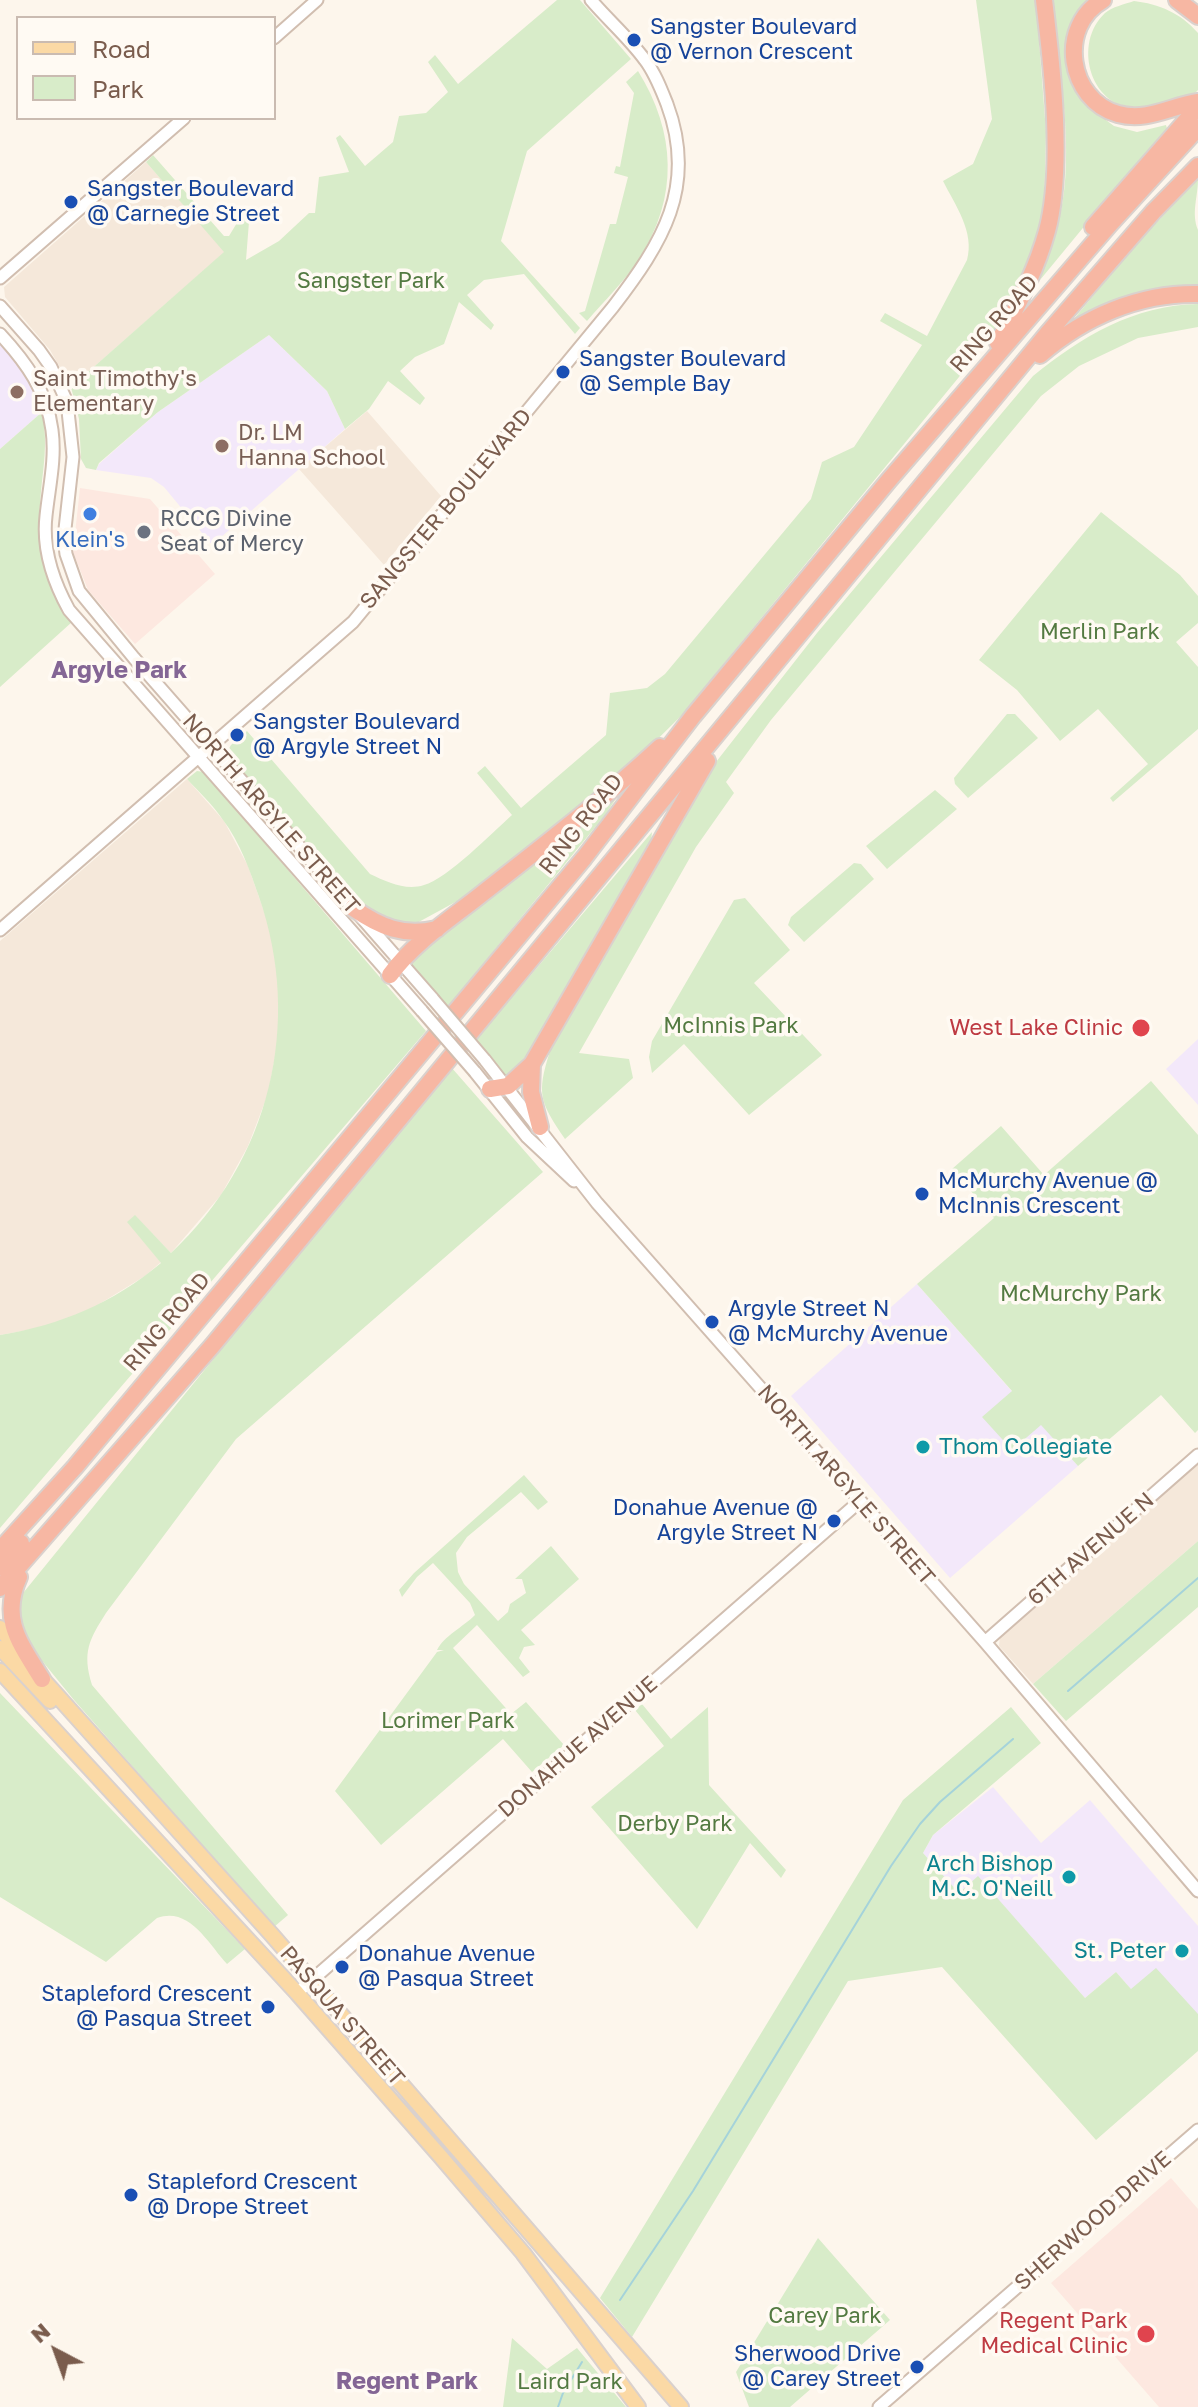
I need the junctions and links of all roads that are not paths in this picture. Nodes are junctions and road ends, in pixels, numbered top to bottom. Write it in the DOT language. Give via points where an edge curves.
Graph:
graph roads {
  1 [pos="317,0"];
  2 [pos="591,0"];
  3 [pos="1044,0"];
  4 [pos="1103,0"];
  5 [pos="1177,0"];
  6 [pos="1190,0"];
  7 [pos="1198,10"];
  8 [pos="1198,16"];
  9 [pos="276,36"];
  10 [pos="1198,104"];
  11 [pos="182,120"];
  12 [pos="1198,128"];
  13 [pos="1198,166"];
  14 [pos="0,278"];
  15 [pos="1198,294"];
  16 [pos="0,306"];
  17 [pos="0,334"];
  18 [pos="983,370"];
  19 [pos="1011,379"];
  20 [pos="739,708"];
  21 [pos="693,716"];
  22 [pos="212,746"];
  23 [pos="199,756"];
  24 [pos="353,908"];
  25 [pos="439,929"];
  26 [pos="0,930"];
  27 [pos="395,968"];
  28 [pos="532,1064"];
  29 [pos="508,1086"];
  30 [pos="490,1089"];
  31 [pos="540,1127"];
  32 [pos="597,1203"];
  33 [pos="1198,1455"];
  34 [pos="75,1467"];
  35 [pos="860,1501"];
  36 [pos="0,1540"];
  37 [pos="38,1547"];
  38 [pos="0,1550"];
  39 [pos="0,1567"];
  40 [pos="0,1588"];
  41 [pos="0,1628"];
  42 [pos="985,1642"];
  43 [pos="0,1648"];
  44 [pos="0,1671"];
  45 [pos="0,1678"];
  46 [pos="42,1679"];
  47 [pos="20,1694"];
  48 [pos="96,1739"];
  49 [pos="1198,1891"];
  50 [pos="311,1980"];
  51 [pos="297,1993"];
  52 [pos="1198,2130"];
  53 [pos="638,2407"];
  54 [pos="681,2407"];
  55 [pos="879,2407"];
  1 -- 9 [label="street"];
  2 -- 22 [label="street, SANGSTER BOULEVARD" via="645,60 674,123 678,175 661,236 613,307 353,622"];
  3 -- 18 [label="highway" via="1055,157 1048,229 1029,284"];
  4 -- 10 [label="highway" via="1083,19 1074,38 1077,77 1087,93 1115,114 1134,117"];
  5 -- 8 [label="highway"];
  6 -- 7 [label="highway"];
  10 -- 18 [label="highway" via="1084,238"];
  11 -- 14 [label="street"];
  12 -- 18 [label="highway, RING ROAD"];
  13 -- 19 [label="highway"];
  15 -- 19 [label="highway" via="1144,300 1100,315 1055,342"];
  16 -- 22 [label="street, NORTH ARGYLE STREET" via="45,358 67,402 73,457 64,538 79,591"];
  17 -- 23 [label="street, NORTH ARGYLE STREET" via="29,368 48,408 53,461 45,544 59,591 69,610"];
  18 -- 21 [label="highway, RING ROAD"];
  19 -- 20 [label="highway"];
  20 -- 28 [label="highway"];
  20 -- 37 [label="highway" via="212,1346"];
  21 -- 25 [label="highway" via="617,787"];
  21 -- 34 [label="highway, RING ROAD" via="584,858"];
  22 -- 23 [label="street, SANGSTER BOULEVARD"];
  22 -- 24 [label="street, NORTH ARGYLE STREET"];
  23 -- 26 [label="street, SANGSTER BOULEVARD"];
  23 -- 27 [label="street, NORTH ARGYLE STREET"];
  24 -- 25 [label="highway" via="396,931"];
  24 -- 27 [label="street, NORTH ARGYLE STREET"];
  25 -- 27 [label="highway"];
  27 -- 29 [label="street, NORTH ARGYLE STREET, bridge" via="433,999"];
  27 -- 30 [label="street, NORTH ARGYLE STREET, bridge" via="422,1011"];
  28 -- 29 [label="highway"];
  28 -- 31 [label="highway" via="531,1092"];
  29 -- 30 [label="highway"];
  29 -- 31 [label="street, NORTH ARGYLE STREET"];
  30 -- 32 [label="street, NORTH ARGYLE STREET" via="527,1137"];
  31 -- 32 [label="street, NORTH ARGYLE STREET"];
  32 -- 35 [label="street, NORTH ARGYLE STREET"];
  33 -- 42 [label="street, 6TH AVENUE N"];
  34 -- 36 [label="highway"];
  34 -- 38 [label="highway, RING ROAD"];
  34 -- 39 [label="highway" via="56,1501"];
  35 -- 42 [label="street, NORTH ARGYLE STREET"];
  35 -- 50 [label="street, DONAHUE AVENUE"];
  37 -- 40 [label="highway"];
  37 -- 46 [label="highway" via="15,1582 6,1608 12,1632"];
  41 -- 46 [label="main road, PASQUA STREET"];
  42 -- 49 [label="street, NORTH ARGYLE STREET"];
  43 -- 48 [label="main road" via="68,1719"];
  44 -- 47 [label="main road, PASQUA STREET"];
  45 -- 47 [label="main road"];
  46 -- 48 [label="main road, PASQUA STREET"];
  47 -- 51 [label="main road, PASQUA STREET"];
  48 -- 50 [label="main road, PASQUA STREET"];
  50 -- 51 [label="street, DONAHUE AVENUE"];
  50 -- 54 [label="main road, PASQUA STREET"];
  51 -- 53 [label="main road, PASQUA STREET" via="523,2253"];
  52 -- 55 [label="street, SHERWOOD DRIVE"];
}
